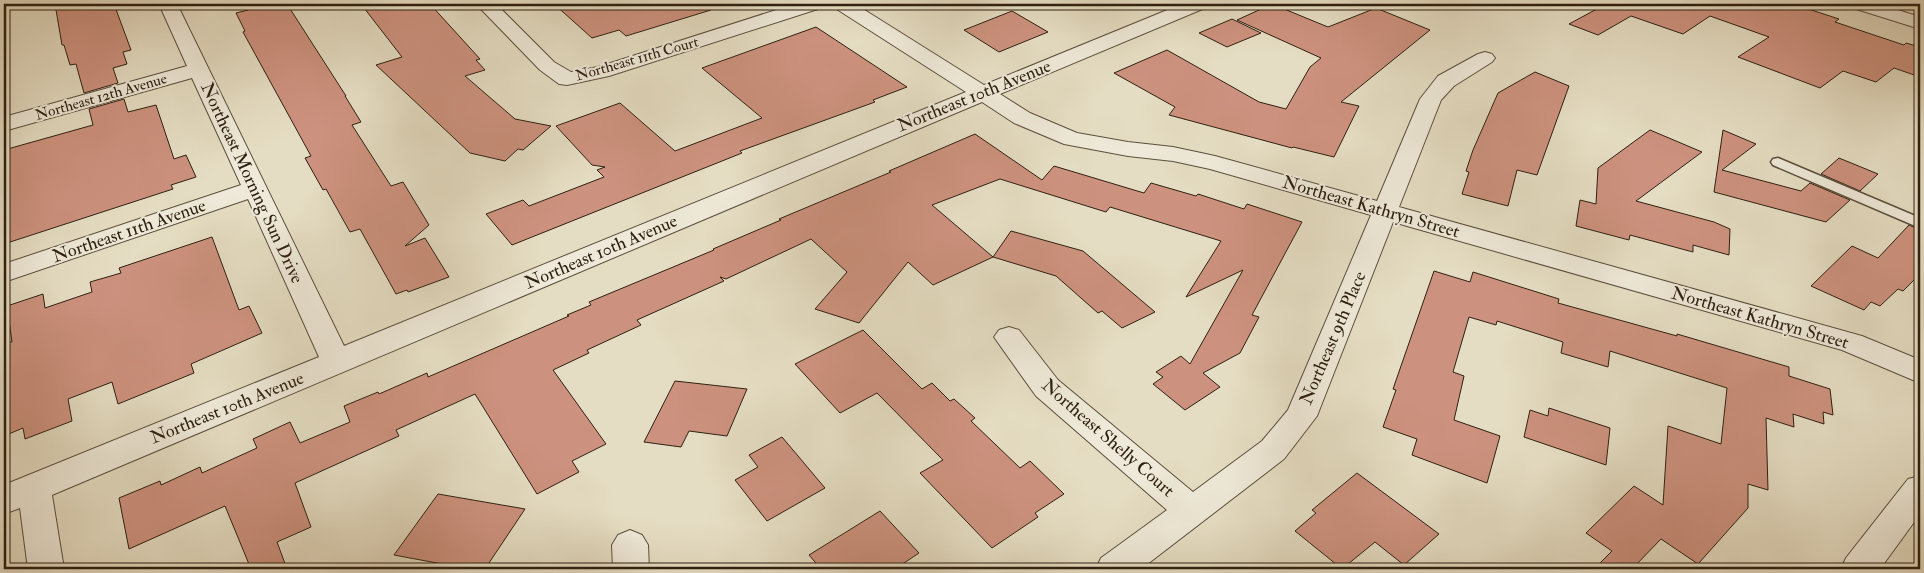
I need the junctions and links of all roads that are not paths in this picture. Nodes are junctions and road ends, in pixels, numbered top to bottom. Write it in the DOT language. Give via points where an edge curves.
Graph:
graph roads {
  1 [pos="168,4"];
  2 [pos="485,4"];
  3 [pos="814,4"];
  4 [pos="842,4"];
  5 [pos="1860,4"];
  6 [pos="1184,6"];
  7 [pos="1920,23"];
  8 [pos="1485,58"];
  9 [pos="199,69"];
  10 [pos="982,93"];
  11 [pos="4,124"];
  12 [pos="1778,162"];
  13 [pos="254,189"];
  14 [pos="1386,211"];
  15 [pos="1920,224"];
  16 [pos="4,273"];
  17 [pos="1009,337"];
  18 [pos="337,363"];
  19 [pos="1920,372"];
  20 [pos="1920,489"];
  21 [pos="19,494"];
  22 [pos="1192,512"];
  23 [pos="46,569"];
  24 [pos="1114,569"];
  25 [pos="1859,569"];
  1 -- 9 [label="street, Northeast Morning Sun Drive"];
  2 -- 3 [label="street, Northeast 11th Court" via="547,66 567,79 602,72"];
  4 -- 10 [label="street, Northeast Kathryn Street"];
  5 -- 7 [label="street"];
  6 -- 10 [label="street, Northeast 10th Avenue"];
  8 -- 14 [label="street, Northeast 9th Place" via="1446,81 1431,99"];
  9 -- 11 [label="street, Northeast 12th Avenue"];
  9 -- 13 [label="street, Northeast Morning Sun Drive"];
  10 -- 14 [label="street, Northeast Kathryn Street" via="1022,118 1072,139 1215,163"];
  10 -- 18 [label="street, Northeast 10th Avenue"];
  12 -- 15 [label="lane"];
  13 -- 16 [label="street, Northeast 11th Avenue"];
  13 -- 18 [label="street, Northeast Morning Sun Drive"];
  14 -- 19 [label="street, Northeast Kathryn Street" via="1852,344"];
  14 -- 22 [label="street, Northeast 9th Place" via="1301,416 1273,450"];
  17 -- 22 [label="street, Northeast Shelly Court" via="1047,388"];
  18 -- 21 [label="street, Northeast 10th Avenue"];
  20 -- 25 [label="street"];
  21 -- 23 [label="street"];
  22 -- 24 [label="street, Northeast 9th Place"];
}
